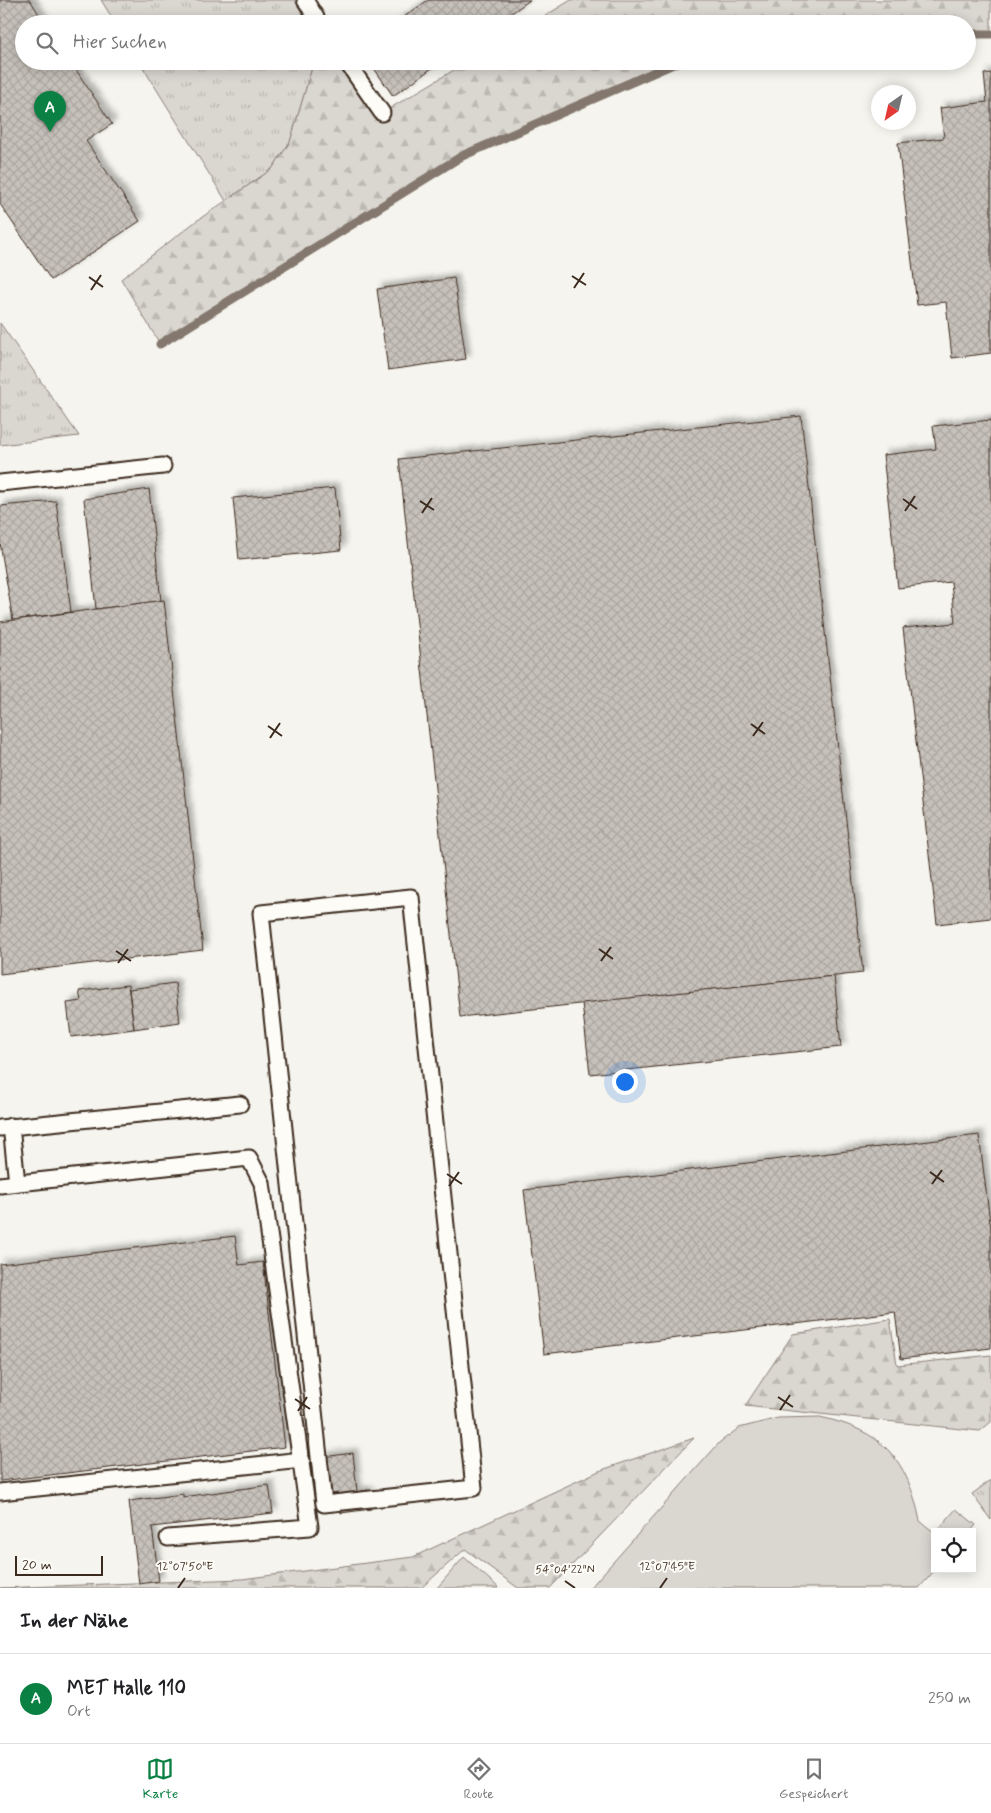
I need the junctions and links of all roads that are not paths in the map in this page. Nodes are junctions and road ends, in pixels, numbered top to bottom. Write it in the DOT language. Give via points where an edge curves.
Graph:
graph roads {
  1 [pos="305,0"];
  2 [pos="314,15"];
  3 [pos="352,70"];
  4 [pos="382,113"];
  5 [pos="163,466"];
  6 [pos="0,483"];
  7 [pos="261,913"];
  8 [pos="240,1104"];
  9 [pos="6,1127"];
  10 [pos="17,1183"];
  11 [pos="0,1184"];
  12 [pos="302,1460"];
  13 [pos="0,1492"];
  14 [pos="168,1538"];
  1 -- 2 [label="lane"];
  3 -- 4 [label="lane"];
  5 -- 6 [label="lane"];
  7 -- 7 [label="lane" via="411,897 474,1488 324,1504"];
  8 -- 9 [label="lane"];
  9 -- 10 [label="lane"];
  10 -- 11 [label="lane"];
  10 -- 12 [label="lane" via="249,1158 262,1182"];
  12 -- 13 [label="lane"];
  12 -- 14 [label="lane" via="310,1528"];
}
